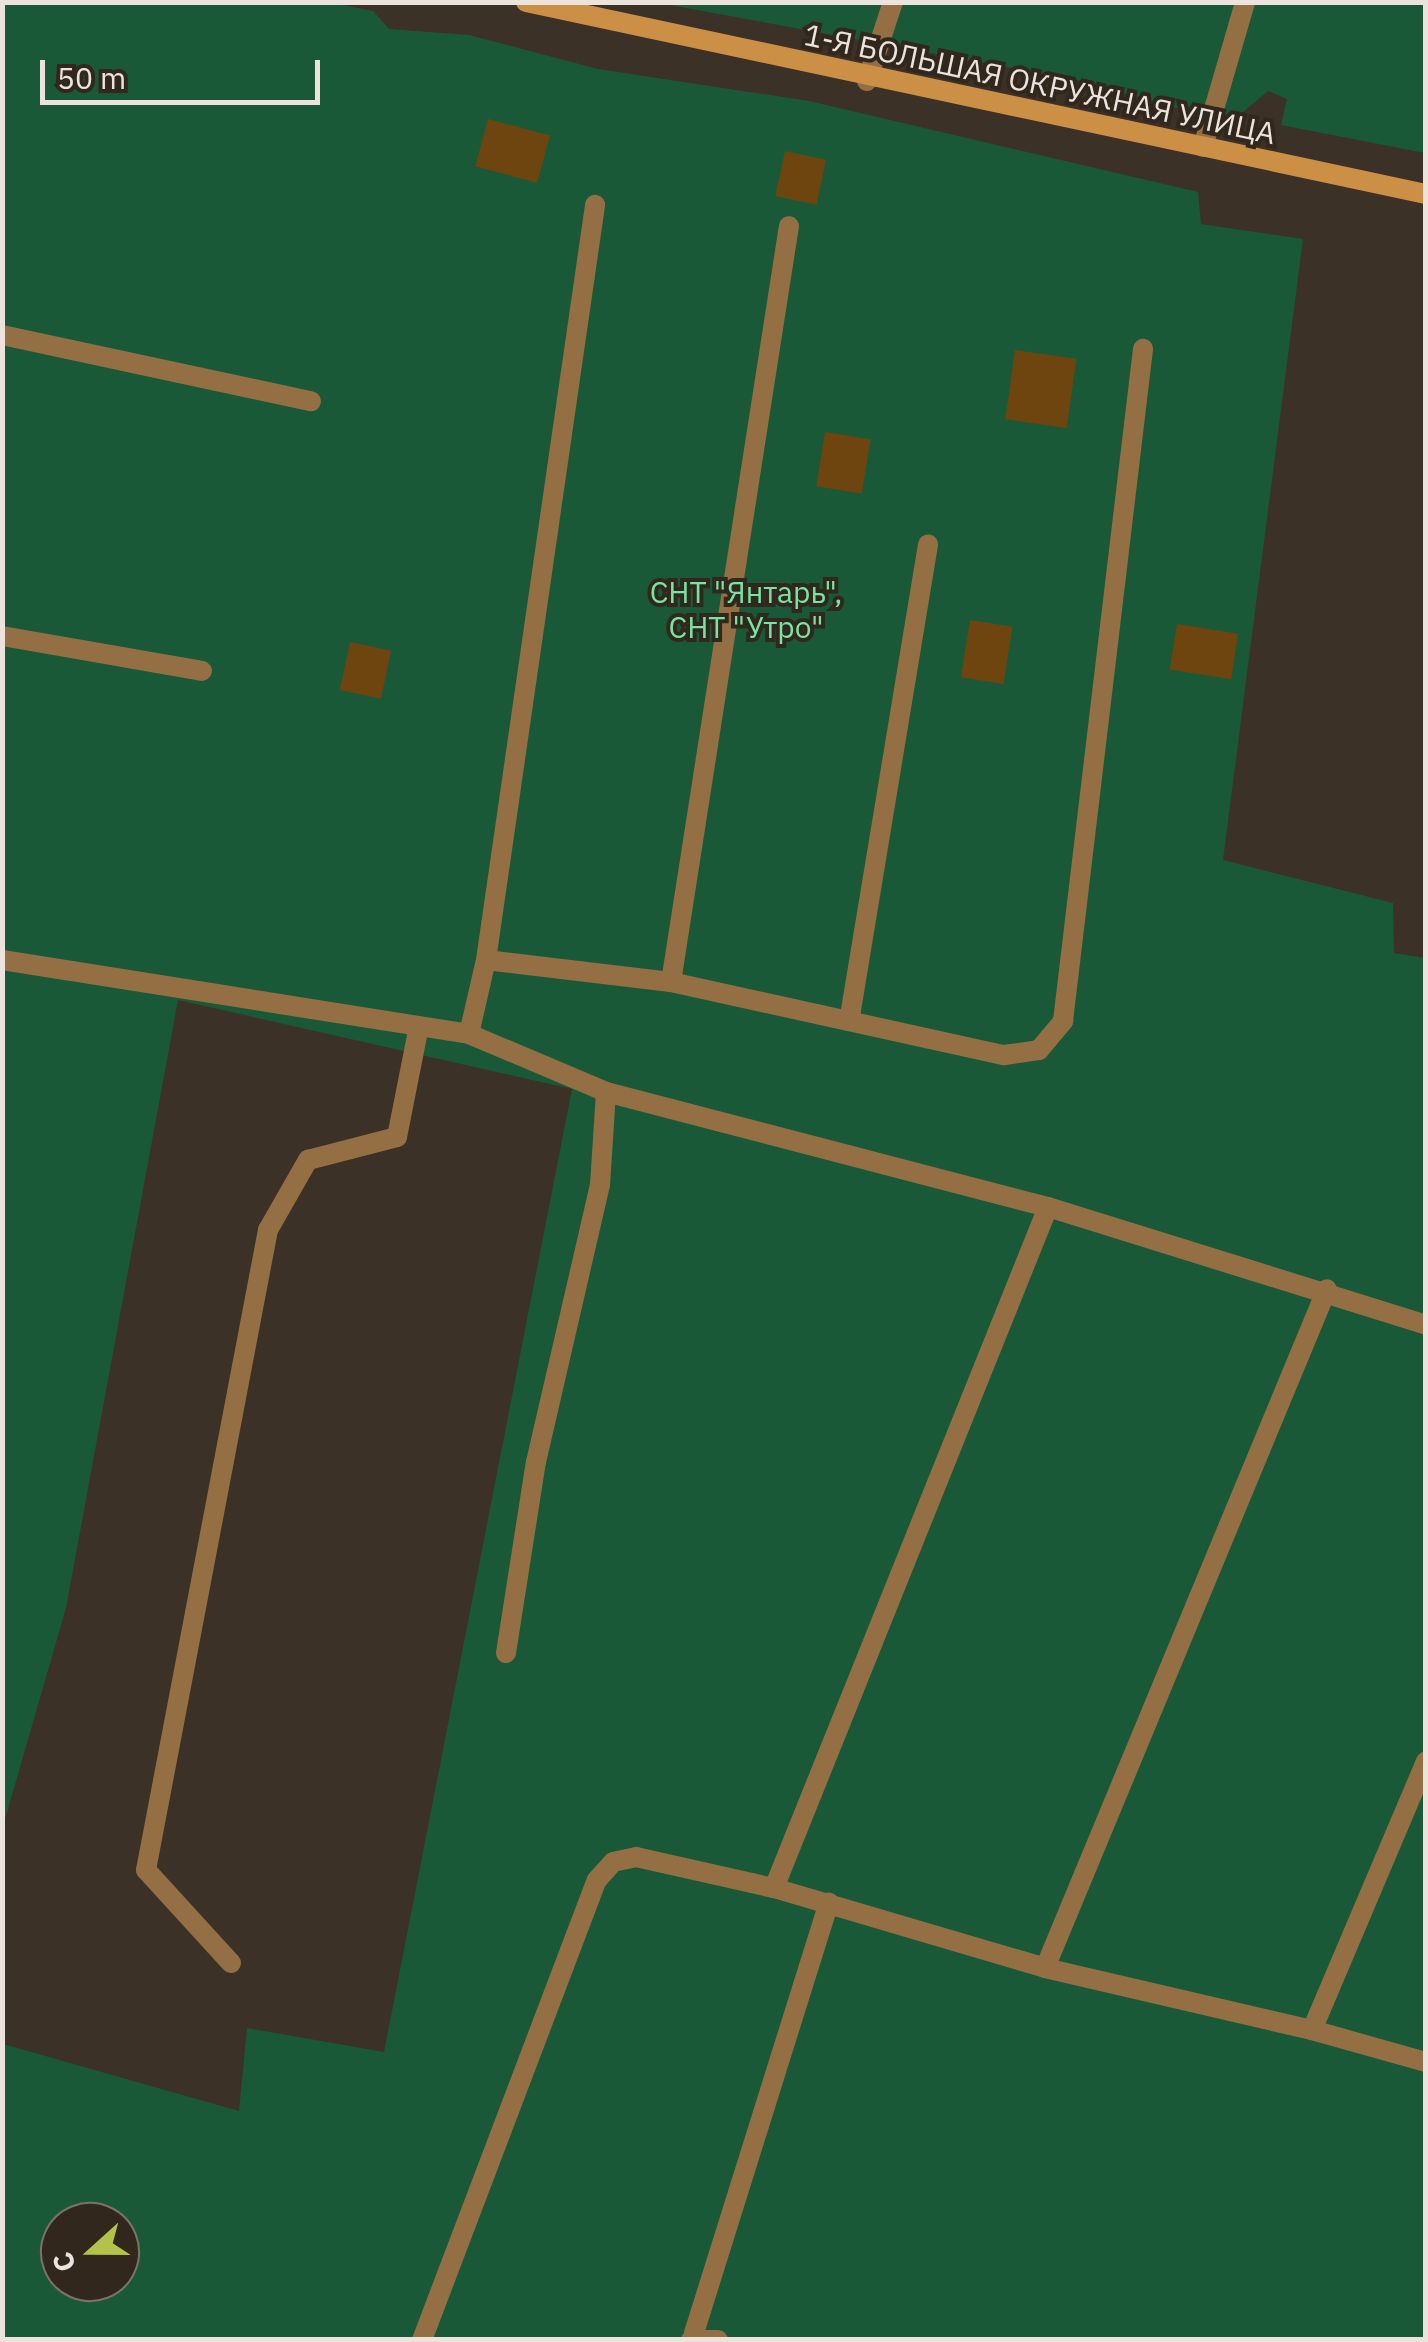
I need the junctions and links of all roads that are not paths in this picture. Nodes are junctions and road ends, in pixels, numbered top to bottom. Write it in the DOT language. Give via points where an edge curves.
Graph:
graph roads {
  1 [pos="526,2"];
  2 [pos="893,2"];
  3 [pos="1245,2"];
  4 [pos="868,81"];
  5 [pos="1204,147"];
  6 [pos="1426,194"];
  7 [pos="595,205"];
  8 [pos="790,226"];
  9 [pos="2,335"];
  10 [pos="1143,349"];
  11 [pos="311,401"];
  12 [pos="928,544"];
  13 [pos="2,636"];
  14 [pos="202,671"];
  15 [pos="2,960"];
  16 [pos="486,960"];
  17 [pos="671,982"];
  18 [pos="850,1016"];
  19 [pos="419,1026"];
  20 [pos="470,1034"];
  21 [pos="606,1092"];
  22 [pos="1048,1207"];
  23 [pos="1327,1290"];
  24 [pos="1426,1325"];
  25 [pos="506,1654"];
  26 [pos="1426,1760"];
  27 [pos="774,1888"];
  28 [pos="829,1902"];
  29 [pos="230,1962"];
  30 [pos="1045,1968"];
  31 [pos="1312,2030"];
  32 [pos="1426,2062"];
  33 [pos="693,2336"];
  34 [pos="422,2340"];
  35 [pos="718,2340"];
  1 -- 4 [label="street, 1-Я БОЛЬШАЯ ОКРУЖНАЯ УЛИЦА"];
  2 -- 4 [label="street"];
  3 -- 5 [label="street"];
  4 -- 5 [label="street, 1-Я БОЛЬШАЯ ОКРУЖНАЯ УЛИЦА"];
  5 -- 6 [label="street, 1-Я БОЛЬШАЯ ОКРУЖНАЯ УЛИЦА"];
  7 -- 16 [label="street"];
  8 -- 17 [label="street"];
  9 -- 11 [label="street"];
  10 -- 18 [label="street" via="1064,1021 1039,1050 1004,1056"];
  12 -- 18 [label="street"];
  13 -- 14 [label="street"];
  15 -- 19 [label="street"];
  16 -- 17 [label="street"];
  16 -- 20 [label="street"];
  17 -- 18 [label="street"];
  19 -- 20 [label="street"];
  19 -- 29 [label="street" via="397,1137 308,1160 268,1230 146,1870"];
  20 -- 21 [label="street"];
  21 -- 22 [label="street"];
  21 -- 25 [label="street" via="600,1185 536,1462"];
  22 -- 23 [label="street"];
  22 -- 27 [label="street"];
  23 -- 24 [label="street"];
  23 -- 30 [label="street"];
  26 -- 31 [label="street"];
  27 -- 28 [label="street"];
  27 -- 34 [label="street" via="636,1857 613,1862 596,1880"];
  28 -- 30 [label="street"];
  28 -- 33 [label="street"];
  30 -- 31 [label="street"];
  31 -- 32 [label="street"];
  33 -- 35 [label="street"];
}
